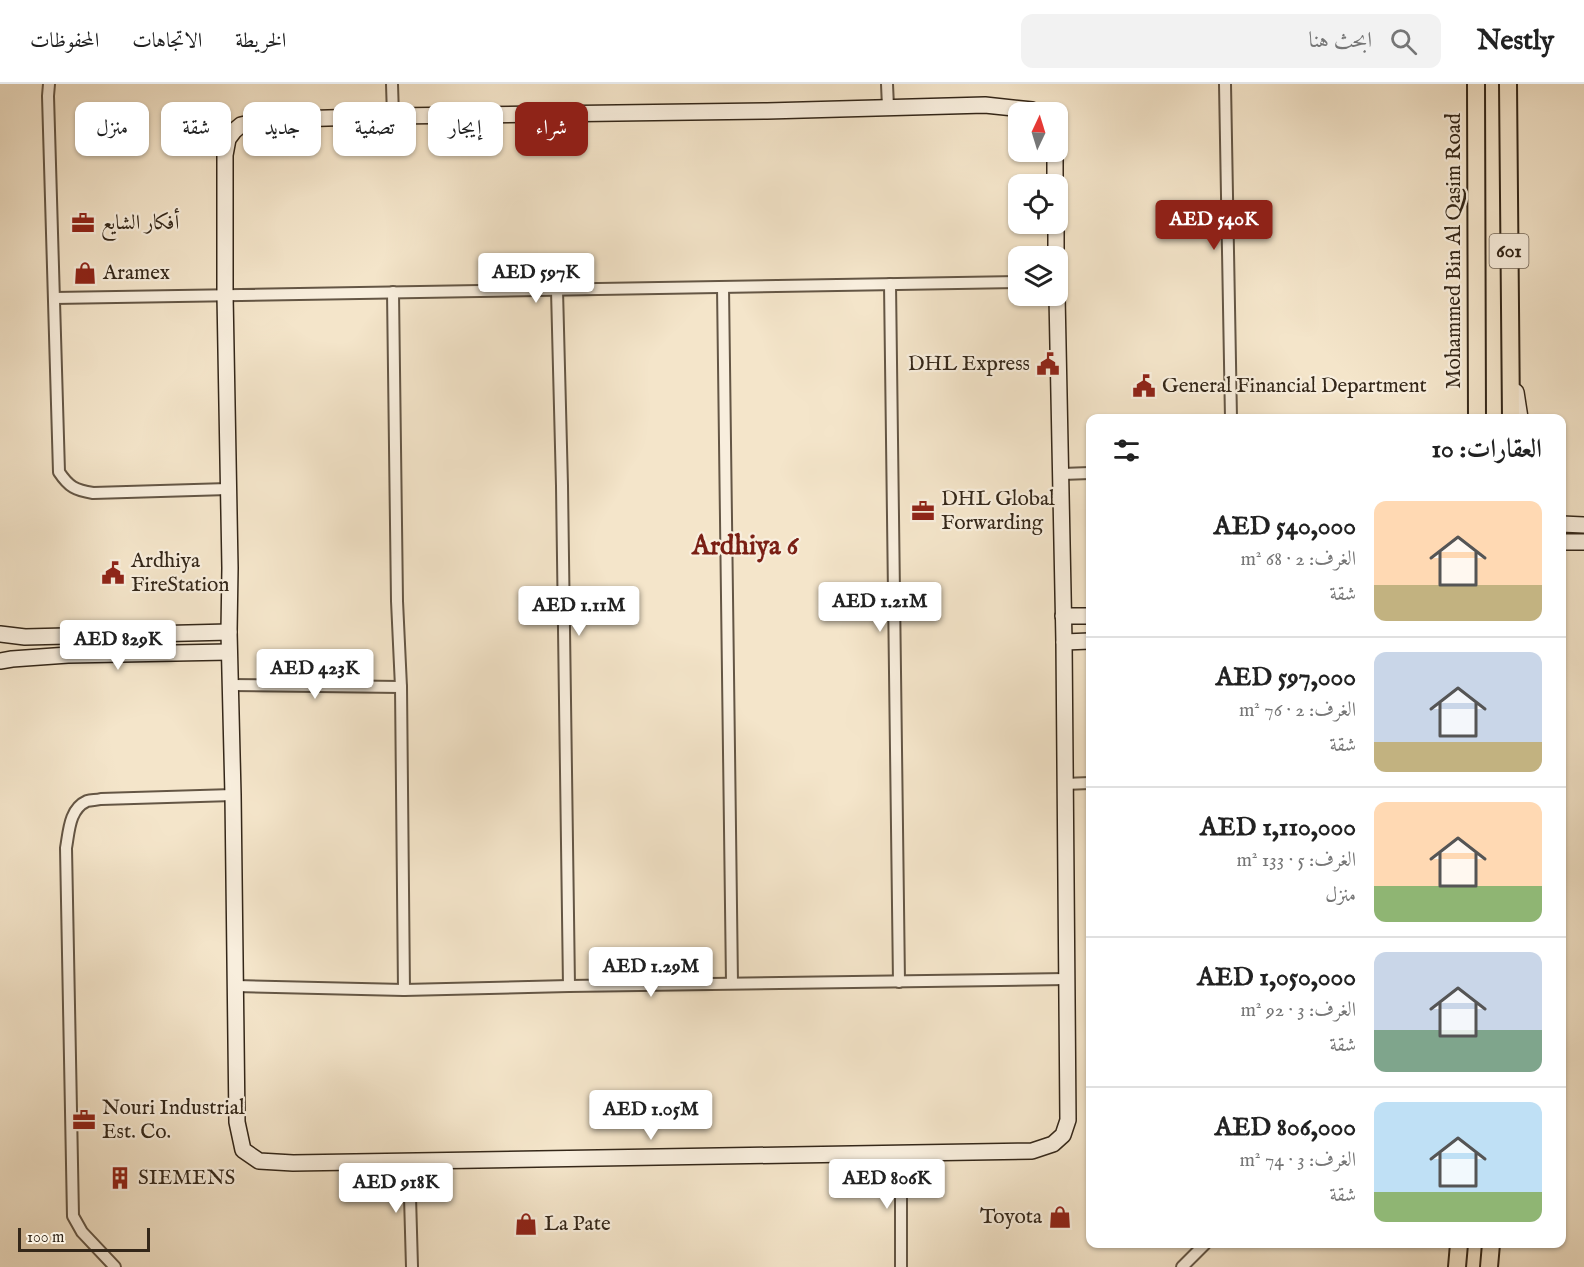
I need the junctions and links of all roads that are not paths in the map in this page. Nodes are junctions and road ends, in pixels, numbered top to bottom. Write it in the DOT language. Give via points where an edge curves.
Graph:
graph roads {
  1 [pos="49,84"];
  2 [pos="392,84"];
  3 [pos="887,84"];
  4 [pos="1225,84"];
  5 [pos="1476,84"];
  6 [pos="1508,84"];
  7 [pos="393,102"];
  8 [pos="888,107"];
  9 [pos="1008,107"];
  10 [pos="416,116"];
  11 [pos="333,118"];
  12 [pos="1008,282"];
  13 [pos="890,284"];
  14 [pos="723,287"];
  15 [pos="557,290"];
  16 [pos="393,292"];
  17 [pos="225,295"];
  18 [pos="54,298"];
  19 [pos="1057,306"];
  20 [pos="1510,351"];
  21 [pos="1231,414"];
  22 [pos="1477,414"];
  23 [pos="1511,414"];
  24 [pos="1519,414"];
  25 [pos="1086,473"];
  26 [pos="1062,474"];
  27 [pos="228,489"];
  28 [pos="1566,524"];
  29 [pos="1584,525"];
  30 [pos="1566,542"];
  31 [pos="1584,542"];
  32 [pos="1063,616"];
  33 [pos="1086,616"];
  34 [pos="229,632"];
  35 [pos="0,634"];
  36 [pos="68,636"];
  37 [pos="1086,641"];
  38 [pos="1064,642"];
  39 [pos="229,652"];
  40 [pos="68,655"];
  41 [pos="0,661"];
  42 [pos="230,685"];
  43 [pos="401,687"];
  44 [pos="1086,783"];
  45 [pos="1064,784"];
  46 [pos="233,795"];
  47 [pos="1066,979"];
  48 [pos="899,982"];
  49 [pos="732,983"];
  50 [pos="236,986"];
  51 [pos="569,986"];
  52 [pos="404,990"];
  53 [pos="901,1153"];
  54 [pos="408,1161"];
  55 [pos="1201,1248"];
  56 [pos="1459,1248"];
  57 [pos="1491,1248"];
  58 [pos="115,1267"];
  59 [pos="412,1267"];
  60 [pos="901,1267"];
  61 [pos="1182,1267"];
  62 [pos="1457,1267"];
  63 [pos="1489,1267"];
  1 -- 18 [label="street"];
  2 -- 7 [label="street"];
  3 -- 8 [label="street"];
  4 -- 21 [label="street"];
  5 -- 22 [label="main road, Mohammed Bin Al Qasim Road / 601"];
  6 -- 20 [label="main road, 601"];
  8 -- 9 [label="street"];
  8 -- 10 [label="street"];
  11 -- 17 [label="street" via="263,120 241,125 228,139"];
  12 -- 13 [label="street"];
  13 -- 14 [label="street"];
  13 -- 48 [label="street"];
  14 -- 15 [label="street"];
  14 -- 49 [label="street"];
  15 -- 16 [label="street"];
  15 -- 51 [label="street"];
  16 -- 17 [label="street"];
  16 -- 43 [label="street"];
  17 -- 18 [label="street"];
  17 -- 27 [label="street"];
  18 -- 27 [label="street" via="59,472 66,483 93,493"];
  19 -- 26 [label="street"];
  20 -- 23 [label="main road, 601"];
  20 -- 24 [label="street"];
  25 -- 26 [label="street"];
  26 -- 32 [label="street"];
  27 -- 34 [label="street"];
  28 -- 29 [label="street"];
  30 -- 31 [label="street"];
  32 -- 33 [label="street"];
  32 -- 38 [label="street"];
  34 -- 36 [label="street"];
  34 -- 39 [label="street"];
  35 -- 36 [label="street"];
  36 -- 40 [label="street"];
  37 -- 38 [label="street"];
  38 -- 45 [label="street"];
  39 -- 40 [label="street"];
  39 -- 42 [label="street"];
  40 -- 41 [label="street"];
  42 -- 43 [label="street"];
  42 -- 46 [label="street"];
  43 -- 52 [label="street"];
  44 -- 45 [label="street"];
  45 -- 47 [label="street"];
  46 -- 50 [label="street"];
  46 -- 58 [label="street" via="86,801 70,821 66,848 73,1216 82,1233"];
  47 -- 48 [label="street"];
  47 -- 53 [label="street" via="1068,1120 1063,1135 1053,1144 1032,1151"];
  48 -- 49 [label="street"];
  49 -- 51 [label="street"];
  50 -- 52 [label="street"];
  50 -- 54 [label="street" via="237,1122 243,1150 258,1161"];
  51 -- 52 [label="street"];
  53 -- 54 [label="street"];
  53 -- 60 [label="street"];
  54 -- 59 [label="street"];
  55 -- 61 [label="street"];
  56 -- 62 [label="main road"];
  57 -- 63 [label="main road"];
}
